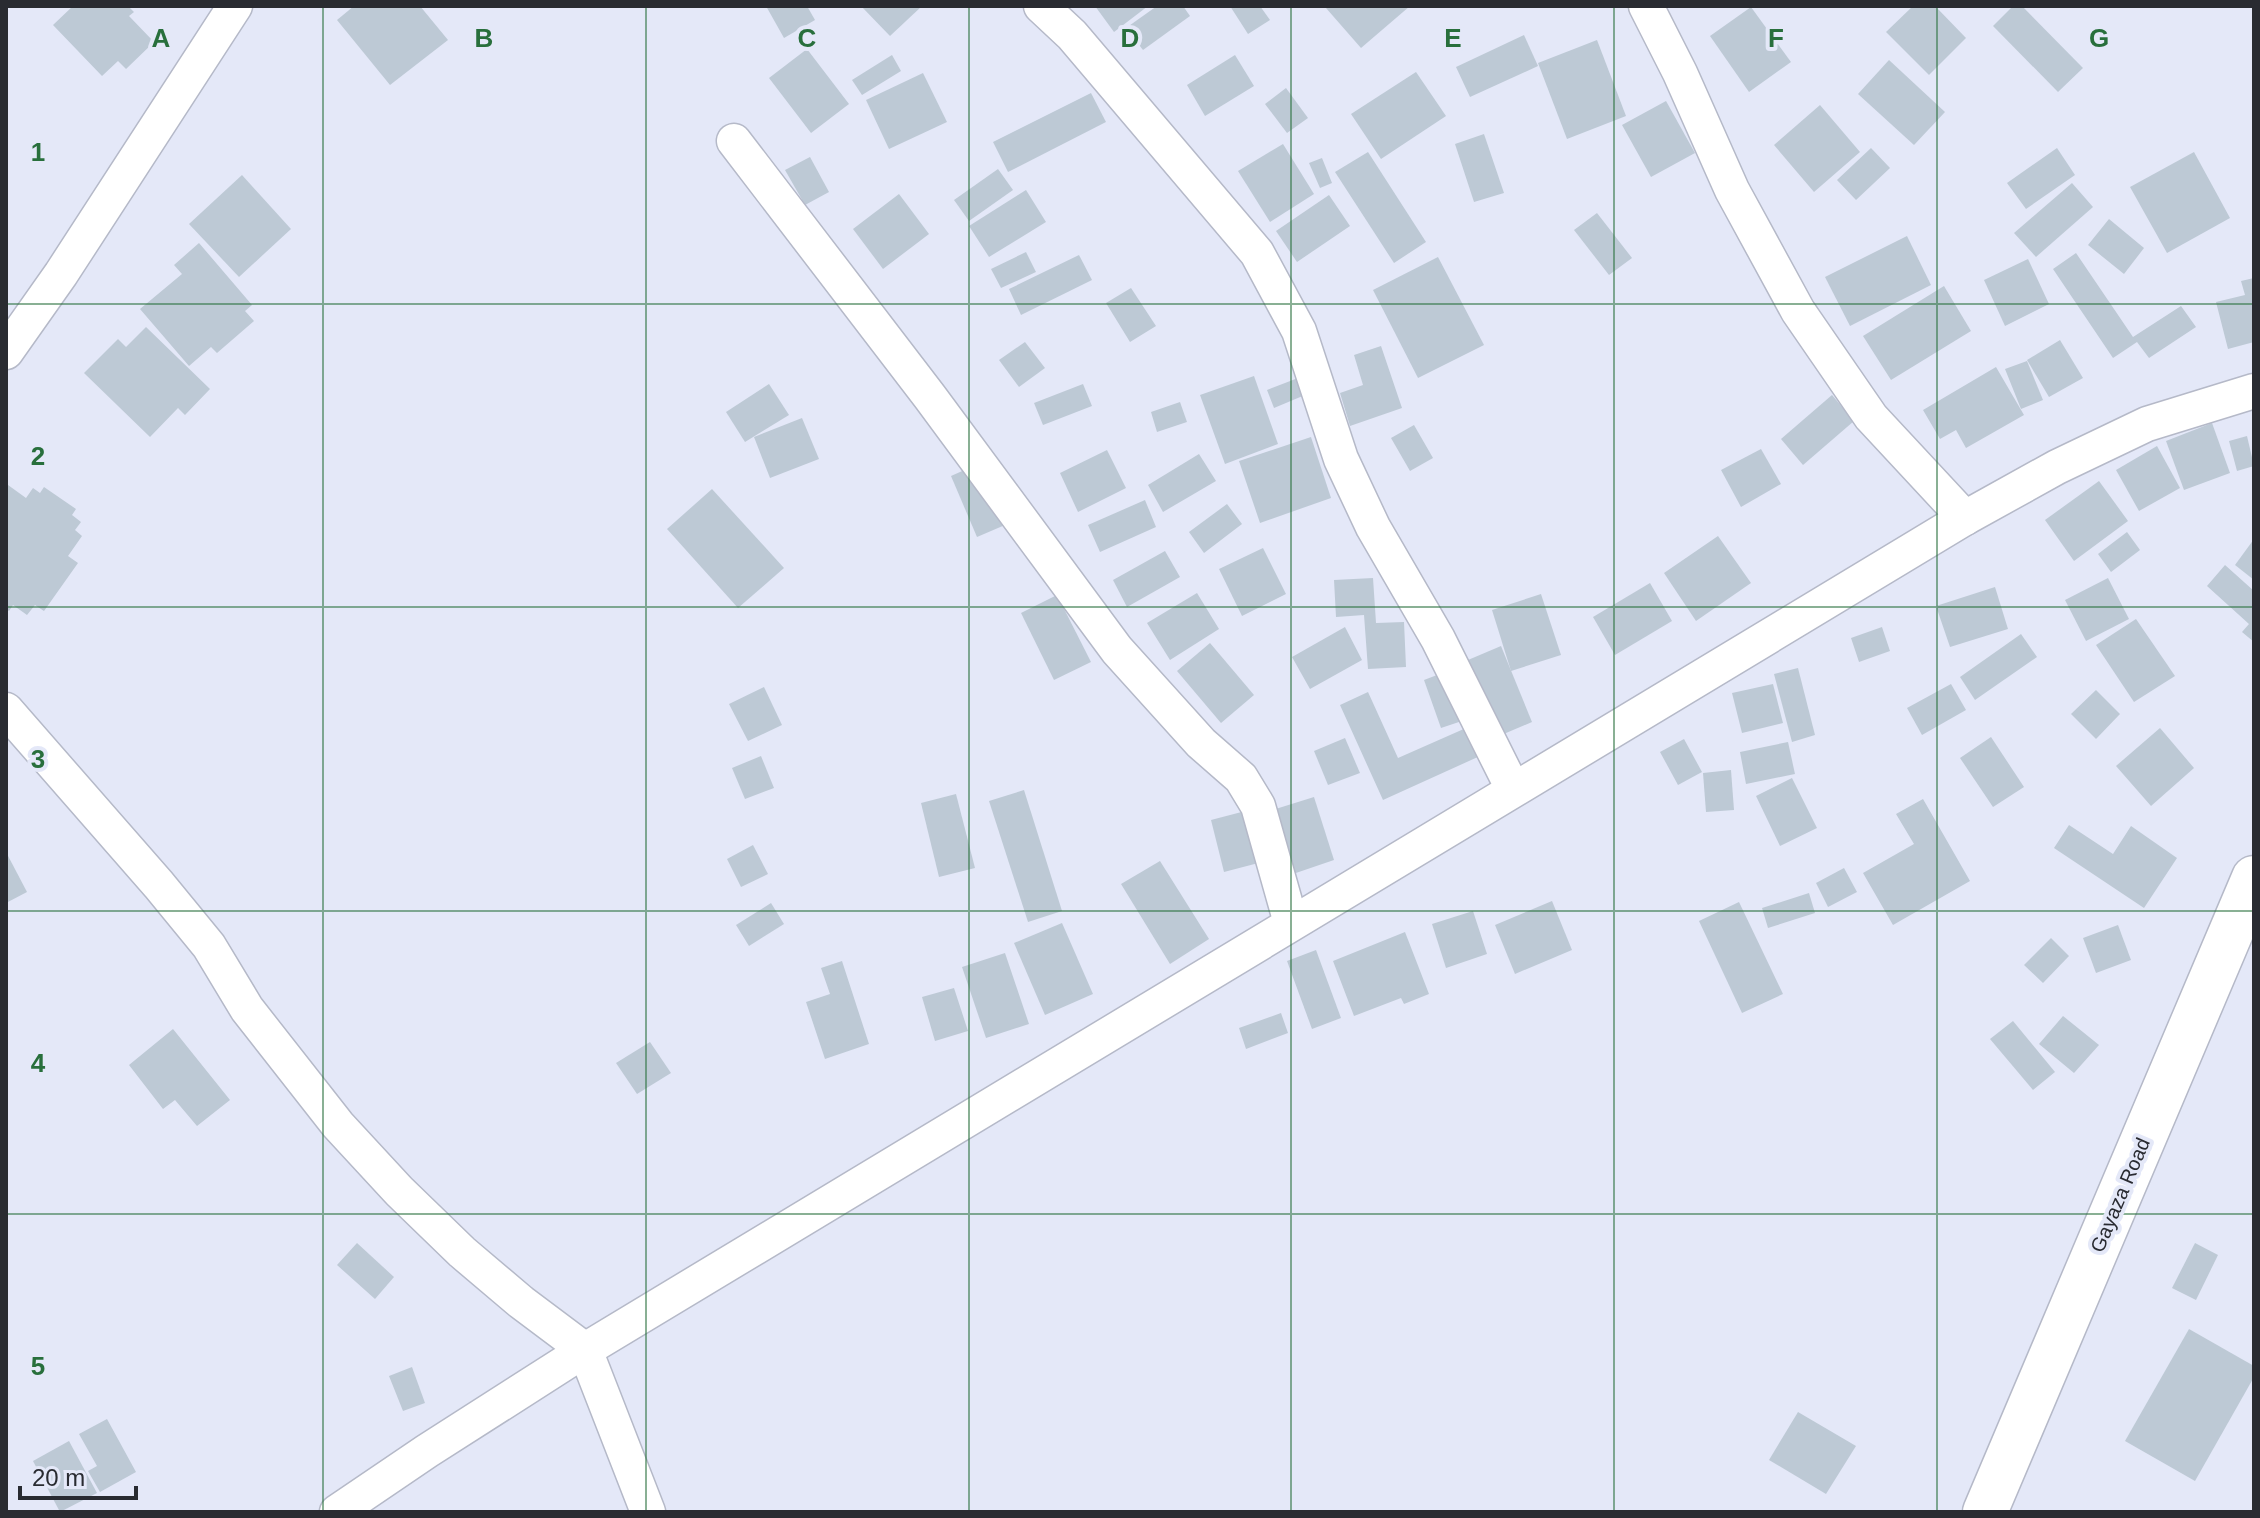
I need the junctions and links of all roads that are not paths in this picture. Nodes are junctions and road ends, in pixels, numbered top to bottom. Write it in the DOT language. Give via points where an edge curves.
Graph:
graph roads {
  1 [pos="235,6"];
  2 [pos="1041,6"];
  3 [pos="1646,6"];
  4 [pos="734,141"];
  5 [pos="6,352"];
  6 [pos="2254,391"];
  7 [pos="1965,518"];
  8 [pos="6,710"];
  9 [pos="1513,789"];
  10 [pos="2254,878"];
  11 [pos="1291,923"];
  12 [pos="585,1350"];
  13 [pos="337,1512"];
  14 [pos="648,1512"];
  15 [pos="1985,1512"];
  1 -- 5 [label="street"];
  2 -- 9 [label="street" via="1072,35 1257,253 1299,331 1341,459 1373,527 1438,639"];
  3 -- 7 [label="street" via="1732,190 1798,311 1871,417"];
  4 -- 11 [label="street" via="1117,650 1201,743 1241,778 1258,806"];
  6 -- 7 [label="street" via="2147,424"];
  7 -- 9 [label="street"];
  8 -- 12 [label="street" via="209,946 247,1009 338,1125 462,1252"];
  9 -- 11 [label="street"];
  10 -- 15 [label="main road, Gayaza Road"];
  11 -- 12 [label="street"];
  12 -- 13 [label="street"];
  12 -- 14 [label="street"];
}
